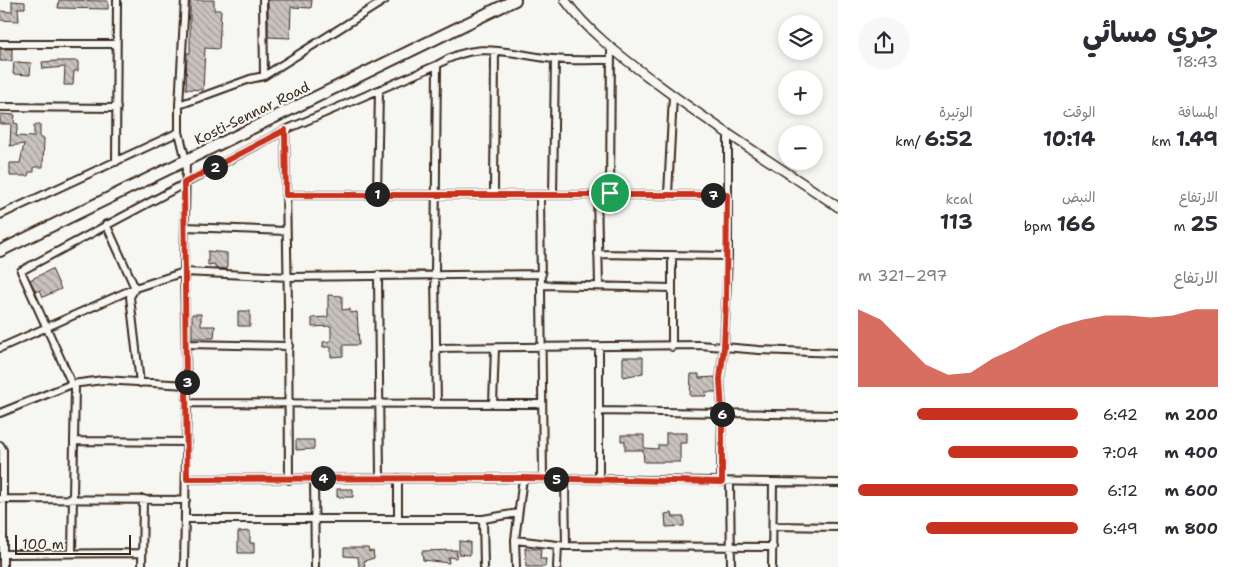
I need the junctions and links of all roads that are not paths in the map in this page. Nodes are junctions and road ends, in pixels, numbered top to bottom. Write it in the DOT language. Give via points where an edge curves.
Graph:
graph roads {
  1 [pos="117,0"];
  2 [pos="185,0"];
  3 [pos="263,0"];
  4 [pos="386,0"];
  5 [pos="515,0"];
  6 [pos="565,0"];
  7 [pos="0,44"];
  8 [pos="116,44"];
  9 [pos="610,48"];
  10 [pos="495,51"];
  11 [pos="555,59"];
  12 [pos="611,60"];
  13 [pos="437,65"];
  14 [pos="264,76"];
  15 [pos="379,90"];
  16 [pos="673,96"];
  17 [pos="179,105"];
  18 [pos="0,107"];
  19 [pos="117,108"];
  20 [pos="285,130"];
  21 [pos="179,132"];
  22 [pos="728,135"];
  23 [pos="186,161"];
  24 [pos="116,162"];
  25 [pos="184,183"];
  26 [pos="610,193"];
  27 [pos="377,194"];
  28 [pos="437,194"];
  29 [pos="494,194"];
  30 [pos="597,194"];
  31 [pos="668,194"];
  32 [pos="286,195"];
  33 [pos="540,195"];
  34 [pos="553,195"];
  35 [pos="727,195"];
  36 [pos="838,207"];
  37 [pos="0,215"];
  38 [pos="106,224"];
  39 [pos="185,227"];
  40 [pos="286,231"];
  41 [pos="0,251"];
  42 [pos="598,254"];
  43 [pos="672,256"];
  44 [pos="728,256"];
  45 [pos="184,272"];
  46 [pos="542,274"];
  47 [pos="378,275"];
  48 [pos="435,275"];
  49 [pos="288,277"];
  50 [pos="542,285"];
  51 [pos="599,286"];
  52 [pos="135,288"];
  53 [pos="672,288"];
  54 [pos="45,329"];
  55 [pos="186,344"];
  56 [pos="289,346"];
  57 [pos="672,346"];
  58 [pos="724,347"];
  59 [pos="0,348"];
  60 [pos="436,348"];
  61 [pos="495,348"];
  62 [pos="542,348"];
  63 [pos="599,348"];
  64 [pos="838,353"];
  65 [pos="140,383"];
  66 [pos="72,384"];
  67 [pos="187,385"];
  68 [pos="188,403"];
  69 [pos="289,404"];
  70 [pos="380,404"];
  71 [pos="437,404"];
  72 [pos="494,404"];
  73 [pos="542,404"];
  74 [pos="599,411"];
  75 [pos="722,412"];
  76 [pos="0,413"];
  77 [pos="838,415"];
  78 [pos="74,441"];
  79 [pos="187,442"];
  80 [pos="0,445"];
  81 [pos="314,478"];
  82 [pos="380,478"];
  83 [pos="398,478"];
  84 [pos="523,478"];
  85 [pos="542,478"];
  86 [pos="187,479"];
  87 [pos="599,479"];
  88 [pos="289,480"];
  89 [pos="565,480"];
  90 [pos="722,482"];
  91 [pos="730,482"];
  92 [pos="773,483"];
  93 [pos="838,483"];
  94 [pos="74,498"];
  95 [pos="1,499"];
  96 [pos="143,499"];
  97 [pos="186,500"];
  98 [pos="518,513"];
  99 [pos="186,519"];
  100 [pos="398,519"];
  101 [pos="483,519"];
  102 [pos="314,520"];
  103 [pos="772,526"];
  104 [pos="838,527"];
  105 [pos="515,540"];
  106 [pos="562,545"];
  107 [pos="731,547"];
  108 [pos="772,547"];
  109 [pos="72,552"];
  110 [pos="142,553"];
  111 [pos="3,554"];
  112 [pos="3,567"];
  113 [pos="142,567"];
  114 [pos="184,567"];
  115 [pos="315,567"];
  116 [pos="484,567"];
  117 [pos="516,567"];
  118 [pos="557,567"];
  119 [pos="731,567"];
  120 [pos="772,567"];
  1 -- 8 [label="street"];
  2 -- 17 [label="street"];
  3 -- 14 [label="street"];
  4 -- 14 [label="street"];
  5 -- 23 [label="highway, Kosti-Sennar Road"];
  6 -- 9 [label="street"];
  7 -- 8 [label="street"];
  8 -- 19 [label="street"];
  9 -- 12 [label="street"];
  9 -- 16 [label="street"];
  10 -- 11 [label="street"];
  10 -- 13 [label="street" via="462,52"];
  10 -- 29 [label="street"];
  11 -- 12 [label="street"];
  11 -- 34 [label="street"];
  12 -- 26 [label="street"];
  13 -- 15 [label="street"];
  13 -- 28 [label="street"];
  14 -- 17 [label="street"];
  15 -- 20 [label="street"];
  15 -- 27 [label="street"];
  16 -- 22 [label="street"];
  16 -- 31 [label="street"];
  17 -- 21 [label="street"];
  18 -- 19 [label="street"];
  19 -- 24 [label="street"];
  20 -- 25 [label="street"];
  20 -- 32 [label="street"];
  21 -- 23 [label="street"];
  21 -- 24 [label="street"];
  22 -- 35 [label="street"];
  22 -- 36 [label="street"];
  23 -- 25 [label="street"];
  23 -- 41 [label="highway, Kosti-Sennar Road"];
  24 -- 37 [label="street"];
  25 -- 38 [label="street"];
  25 -- 39 [label="street"];
  26 -- 30 [label="street"];
  26 -- 31 [label="street"];
  27 -- 28 [label="street"];
  27 -- 32 [label="street"];
  28 -- 29 [label="street"];
  28 -- 48 [label="street"];
  29 -- 33 [label="street"];
  30 -- 34 [label="street"];
  30 -- 42 [label="street"];
  31 -- 35 [label="street"];
  32 -- 40 [label="street"];
  33 -- 34 [label="street"];
  33 -- 46 [label="street"];
  35 -- 44 [label="street"];
  38 -- 52 [label="street"];
  38 -- 54 [label="street" via="21,271"];
  39 -- 40 [label="street"];
  39 -- 45 [label="street"];
  40 -- 49 [label="street"];
  42 -- 43 [label="street"];
  42 -- 51 [label="street"];
  43 -- 44 [label="street"];
  43 -- 53 [label="street"];
  44 -- 58 [label="street"];
  45 -- 49 [label="street"];
  45 -- 52 [label="street"];
  45 -- 55 [label="street"];
  46 -- 48 [label="street"];
  46 -- 50 [label="street"];
  47 -- 48 [label="street"];
  47 -- 49 [label="street"];
  47 -- 70 [label="street"];
  48 -- 60 [label="street"];
  49 -- 56 [label="street"];
  50 -- 51 [label="street"];
  50 -- 62 [label="street"];
  51 -- 53 [label="street"];
  52 -- 54 [label="street"];
  52 -- 65 [label="street" via="130,297"];
  53 -- 57 [label="street"];
  54 -- 59 [label="street"];
  54 -- 66 [label="street"];
  55 -- 56 [label="street"];
  55 -- 67 [label="street"];
  56 -- 69 [label="street"];
  57 -- 58 [label="street"];
  57 -- 63 [label="street"];
  58 -- 64 [label="street"];
  58 -- 75 [label="street" via="720,379"];
  60 -- 61 [label="street"];
  60 -- 71 [label="street"];
  61 -- 62 [label="street"];
  61 -- 72 [label="street"];
  62 -- 63 [label="street"];
  62 -- 73 [label="street"];
  63 -- 74 [label="street"];
  65 -- 66 [label="street" via="103,380"];
  65 -- 67 [label="street"];
  66 -- 76 [label="street"];
  66 -- 78 [label="street" via="76,387"];
  67 -- 68 [label="street"];
  68 -- 69 [label="street"];
  68 -- 79 [label="street"];
  69 -- 70 [label="street"];
  69 -- 88 [label="street"];
  70 -- 71 [label="street"];
  70 -- 82 [label="street"];
  71 -- 72 [label="street"];
  72 -- 73 [label="street"];
  73 -- 85 [label="street"];
  74 -- 75 [label="street"];
  74 -- 87 [label="street"];
  75 -- 77 [label="street"];
  75 -- 90 [label="street"];
  78 -- 79 [label="street"];
  78 -- 94 [label="street"];
  79 -- 86 [label="street"];
  80 -- 95 [label="street" via="3,450"];
  81 -- 82 [label="street"];
  81 -- 88 [label="street"];
  81 -- 102 [label="street"];
  82 -- 83 [label="street"];
  83 -- 84 [label="street"];
  83 -- 100 [label="street"];
  84 -- 85 [label="street"];
  84 -- 98 [label="street"];
  85 -- 89 [label="street"];
  86 -- 88 [label="street"];
  86 -- 97 [label="street"];
  87 -- 89 [label="street"];
  87 -- 90 [label="street"];
  89 -- 106 [label="street"];
  90 -- 91 [label="street"];
  91 -- 92 [label="street"];
  91 -- 107 [label="street"];
  92 -- 93 [label="street"];
  92 -- 103 [label="street"];
  94 -- 95 [label="street"];
  94 -- 96 [label="street"];
  94 -- 109 [label="street"];
  95 -- 111 [label="street"];
  96 -- 97 [label="street"];
  96 -- 110 [label="street"];
  97 -- 99 [label="street"];
  98 -- 101 [label="street"];
  98 -- 105 [label="street"];
  99 -- 102 [label="street"];
  99 -- 114 [label="street"];
  100 -- 101 [label="street"];
  100 -- 102 [label="street"];
  101 -- 116 [label="street"];
  102 -- 115 [label="street"];
  103 -- 104 [label="street"];
  103 -- 108 [label="street"];
  105 -- 106 [label="street"];
  105 -- 117 [label="street"];
  106 -- 107 [label="street"];
  106 -- 118 [label="street"];
  107 -- 108 [label="street"];
  107 -- 119 [label="street"];
  108 -- 120 [label="street"];
  109 -- 110 [label="street"];
  109 -- 111 [label="street"];
  110 -- 113 [label="street"];
  111 -- 112 [label="street"];
}
